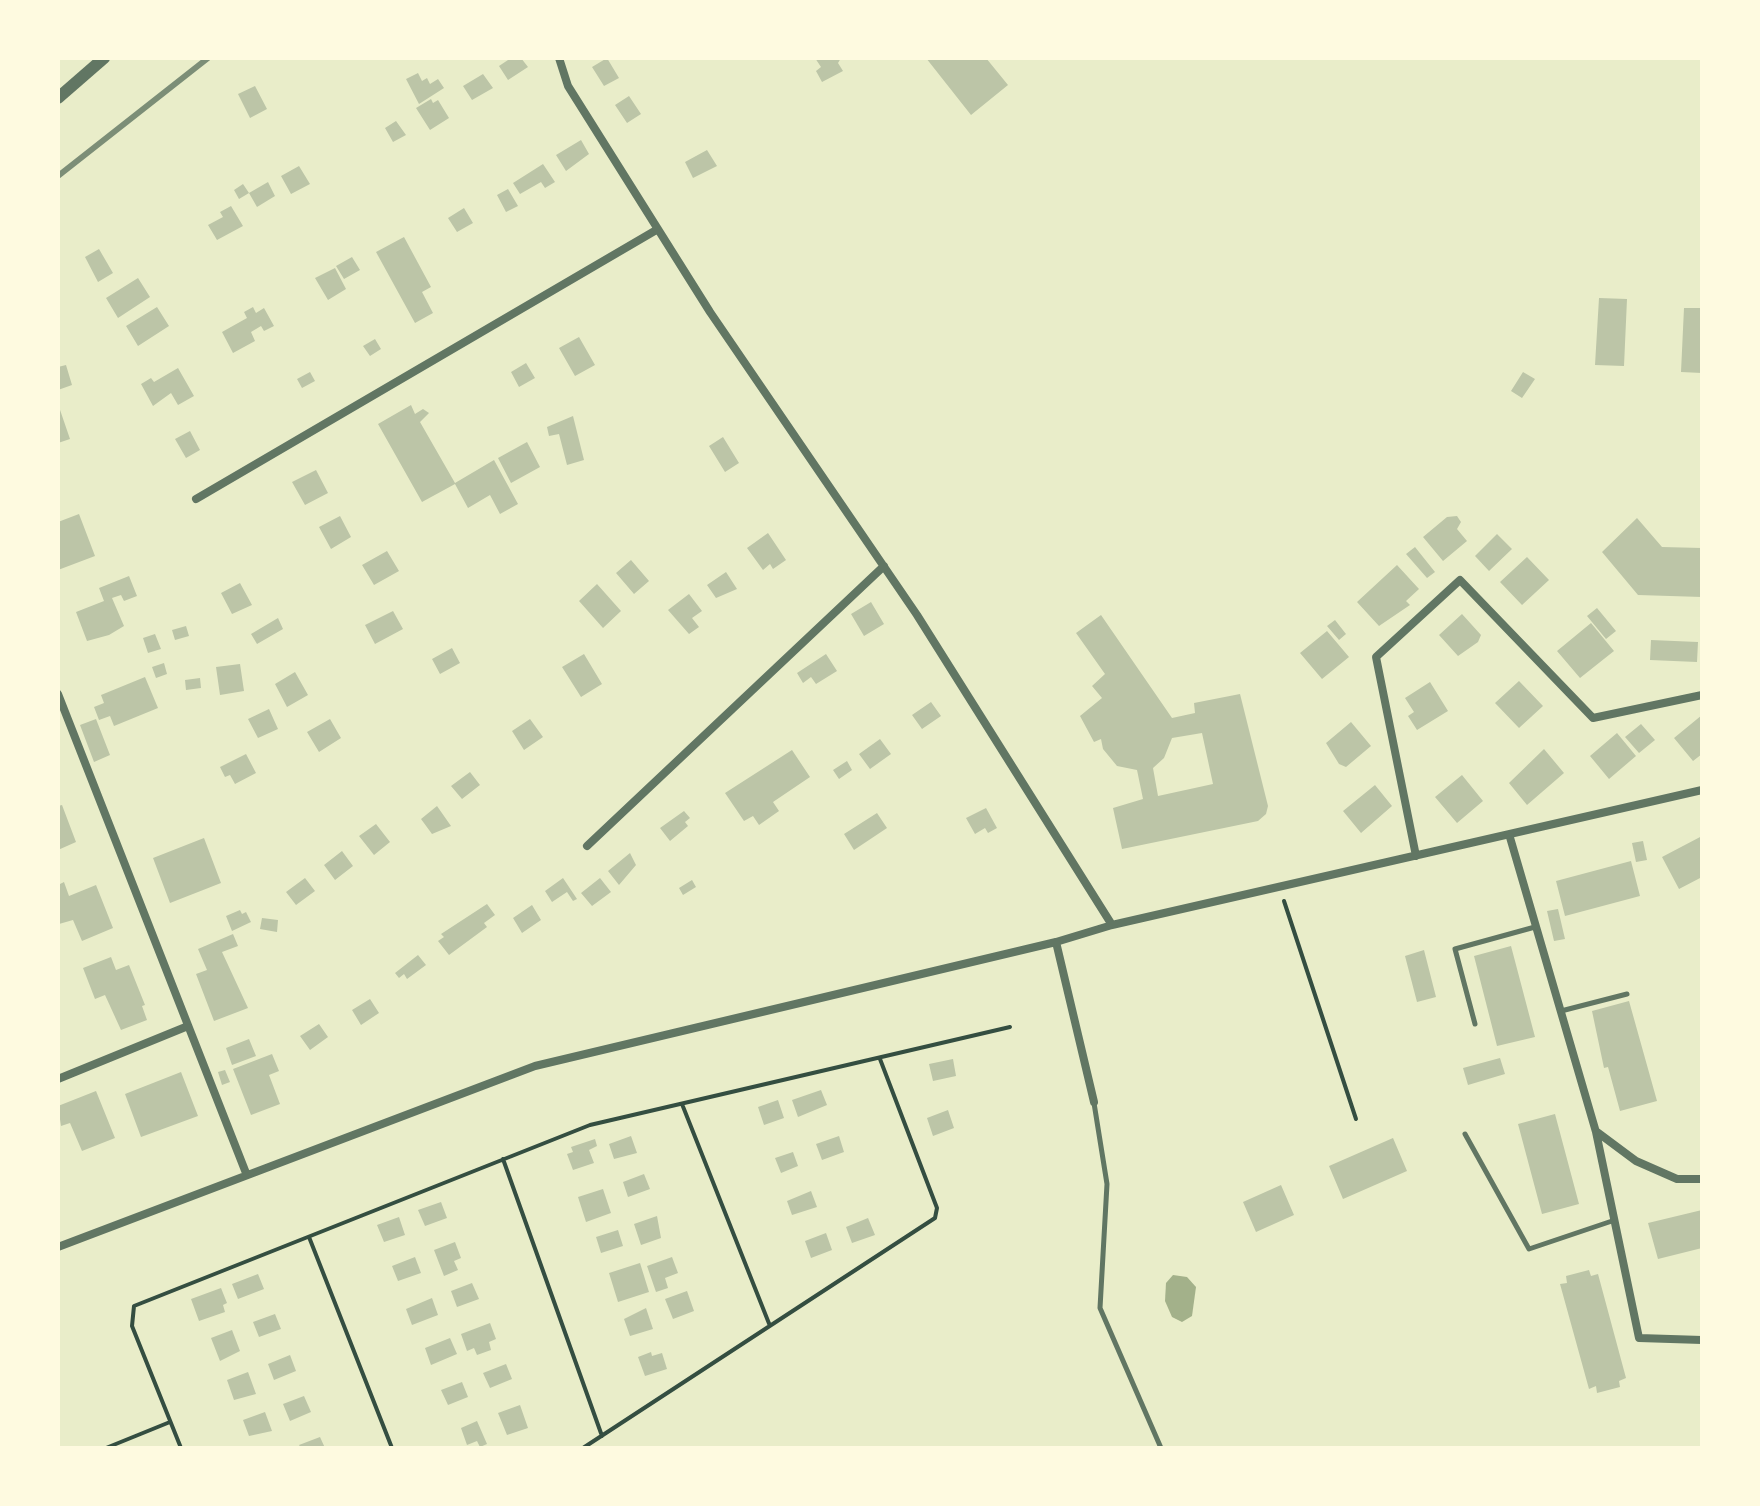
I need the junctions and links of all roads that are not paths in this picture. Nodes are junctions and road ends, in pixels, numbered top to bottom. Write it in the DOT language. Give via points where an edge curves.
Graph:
graph roads {
  1 [pos="104,58"];
  2 [pos="559,58"];
  3 [pos="58,98"];
  4 [pos="658,229"];
  5 [pos="196,499"];
  6 [pos="884,566"];
  7 [pos="58,694"];
  8 [pos="1702,695"];
  9 [pos="1702,790"];
  10 [pos="1509,834"];
  11 [pos="587,846"];
  12 [pos="1416,856"];
  13 [pos="1112,925"];
  14 [pos="1535,927"];
  15 [pos="1056,942"];
  16 [pos="1627,994"];
  17 [pos="1560,1012"];
  18 [pos="1475,1024"];
  19 [pos="188,1026"];
  20 [pos="58,1079"];
  21 [pos="1094,1102"];
  22 [pos="1596,1132"];
  23 [pos="1465,1134"];
  24 [pos="246,1173"];
  25 [pos="1702,1179"];
  26 [pos="1615,1220"];
  27 [pos="58,1247"];
  28 [pos="1702,1340"];
  29 [pos="1161,1448"];
  1 -- 3 [label="street"];
  2 -- 4 [label="street" via="568,86"];
  4 -- 5 [label="street"];
  4 -- 6 [label="street"];
  6 -- 11 [label="street"];
  6 -- 13 [label="street"];
  7 -- 19 [label="street"];
  8 -- 12 [label="street" via="1593,718 1460,580 1376,657"];
  9 -- 10 [label="street"];
  10 -- 12 [label="street"];
  10 -- 14 [label="street"];
  12 -- 13 [label="street"];
  13 -- 15 [label="street"];
  14 -- 17 [label="street"];
  14 -- 18 [label="lane" via="1455,949"];
  15 -- 21 [label="street"];
  15 -- 24 [label="street" via="535,1066"];
  16 -- 17 [label="lane"];
  17 -- 22 [label="street"];
  19 -- 20 [label="street"];
  19 -- 24 [label="street"];
  21 -- 29 [label="lane" via="1107,1184 1100,1308"];
  22 -- 25 [label="street" via="1677,1179"];
  22 -- 26 [label="street"];
  23 -- 26 [label="lane" via="1529,1249"];
  24 -- 27 [label="street"];
  26 -- 28 [label="street" via="1639,1338"];
}
